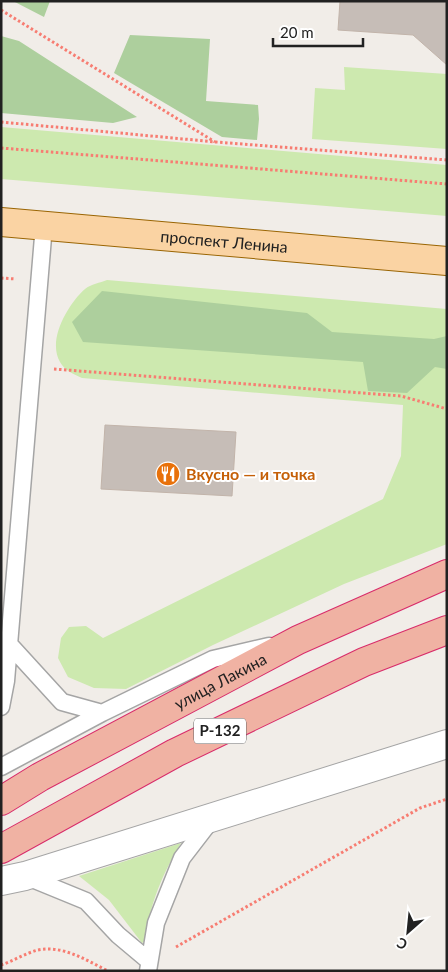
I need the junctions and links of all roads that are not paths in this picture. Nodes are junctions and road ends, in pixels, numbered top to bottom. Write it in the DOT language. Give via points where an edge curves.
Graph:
graph roads {
  1 [pos="1,222"];
  2 [pos="44,225"];
  3 [pos="447,261"];
  4 [pos="447,574"];
  5 [pos="447,630"];
  6 [pos="298,640"];
  7 [pos="9,644"];
  8 [pos="1,707"];
  9 [pos="102,712"];
  10 [pos="447,744"];
  11 [pos="1,767"];
  12 [pos="1,801"];
  13 [pos="214,817"];
  14 [pos="1,849"];
  15 [pos="13,879"];
  16 [pos="148,966"];
  1 -- 2 [label="main road, проспект Ленина"];
  2 -- 3 [label="main road, проспект Ленина"];
  2 -- 7 [label="lane"];
  4 -- 6 [label="highway, улица Лакина / Р-132"];
  5 -- 14 [label="highway, Р-132" via="364,662 175,753"];
  6 -- 9 [label="lane" via="213,659"];
  6 -- 12 [label="highway, улица Лакина / Р-132" via="40,777"];
  7 -- 8 [label="lane"];
  7 -- 9 [label="lane" via="62,702"];
  9 -- 11 [label="lane"];
  10 -- 13 [label="street"];
  13 -- 15 [label="street"];
  13 -- 16 [label="lane" via="182,858 156,923"];
  15 -- 16 [label="lane" via="86,901"];
}
